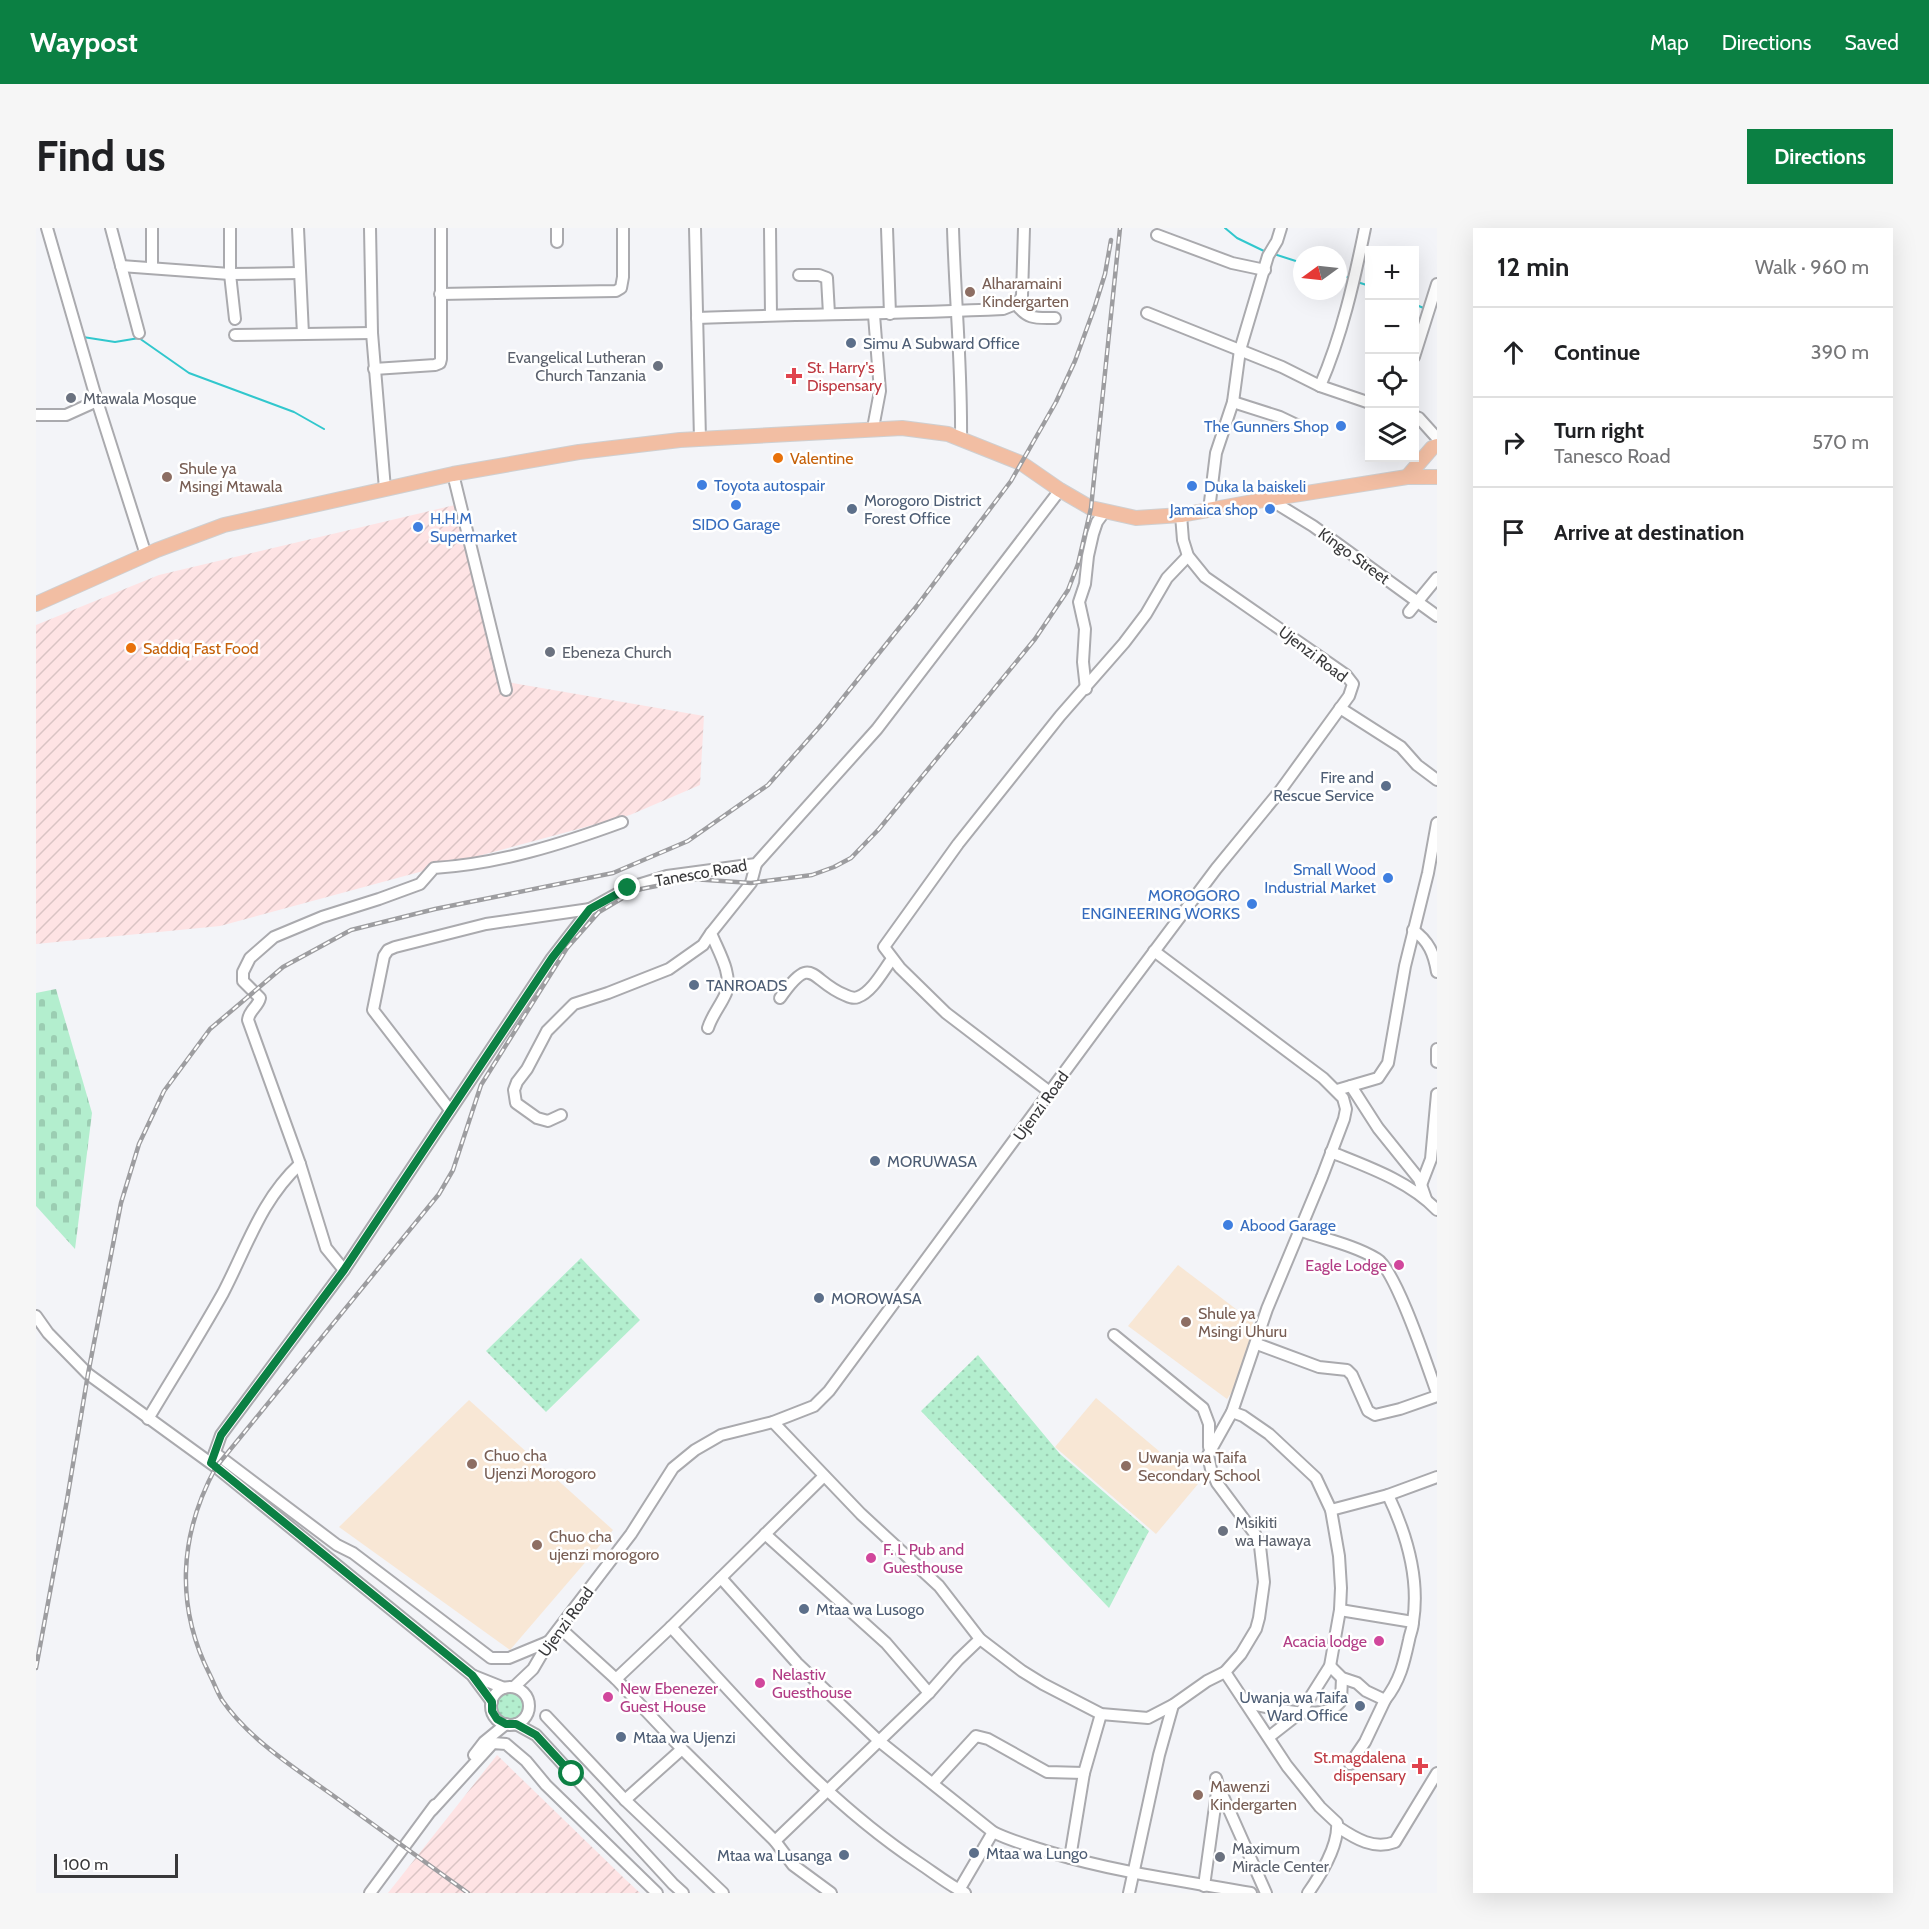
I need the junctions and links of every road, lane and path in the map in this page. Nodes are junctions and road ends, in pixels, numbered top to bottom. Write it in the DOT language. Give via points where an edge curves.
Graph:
graph roads {
  1 [pos="47,228"];
  2 [pos="111,228"];
  3 [pos="152,228"];
  4 [pos="230,228"];
  5 [pos="298,228"];
  6 [pos="370,228"];
  7 [pos="441,228"];
  8 [pos="557,228"];
  9 [pos="623,228"];
  10 [pos="695,228"];
  11 [pos="770,228"];
  12 [pos="887,228"];
  13 [pos="953,228"];
  14 [pos="1024,228"];
  15 [pos="1281,228"];
  16 [pos="1365,228"];
  17 [pos="1157,235"];
  18 [pos="557,242"];
  19 [pos="121,266"];
  20 [pos="152,268"];
  21 [pos="1265,270"];
  22 [pos="300,273"];
  23 [pos="230,274"];
  24 [pos="799,275"];
  25 [pos="1436,289"];
  26 [pos="440,294"];
  27 [pos="1016,304"];
  28 [pos="956,312"];
  29 [pos="828,314"];
  30 [pos="890,314"];
  31 [pos="1147,314"];
  32 [pos="771,315"];
  33 [pos="874,315"];
  34 [pos="697,318"];
  35 [pos="1055,318"];
  36 [pos="235,320"];
  37 [pos="139,333"];
  38 [pos="372,333"];
  39 [pos="303,334"];
  40 [pos="235,335"];
  41 [pos="1240,350"];
  42 [pos="1415,354"];
  43 [pos="374,369"];
  44 [pos="1320,386"];
  45 [pos="97,401"];
  46 [pos="1365,401"];
  47 [pos="1233,402"];
  48 [pos="36,416"];
  49 [pos="1419,418"];
  50 [pos="1437,423"];
  51 [pos="1301,427"];
  52 [pos="873,428"];
  53 [pos="700,439"];
  54 [pos="962,439"];
  55 [pos="1434,444"];
  56 [pos="453,474"];
  57 [pos="1407,477"];
  58 [pos="1436,477"];
  59 [pos="385,489"];
  60 [pos="1060,490"];
  61 [pos="1269,499"];
  62 [pos="1209,510"];
  63 [pos="1104,511"];
  64 [pos="1181,515"];
  65 [pos="146,555"];
  66 [pos="1188,556"];
  67 [pos="1437,578"];
  68 [pos="1417,601"];
  69 [pos="36,604"];
  70 [pos="1409,612"];
  71 [pos="1437,616"];
  72 [pos="1086,689"];
  73 [pos="506,690"];
  74 [pos="1340,708"];
  75 [pos="1437,780"];
  76 [pos="622,822"];
  77 [pos="1437,823"];
  78 [pos="756,864"];
  79 [pos="590,909"];
  80 [pos="1413,930"];
  81 [pos="711,933"];
  82 [pos="1154,951"];
  83 [pos="892,959"];
  84 [pos="1437,972"];
  85 [pos="780,998"];
  86 [pos="708,1028"];
  87 [pos="1437,1049"];
  88 [pos="1437,1062"];
  89 [pos="1351,1086"];
  90 [pos="1337,1090"];
  91 [pos="1051,1093"];
  92 [pos="1437,1094"];
  93 [pos="450,1110"];
  94 [pos="561,1115"];
  95 [pos="1331,1152"];
  96 [pos="300,1164"];
  97 [pos="1421,1185"];
  98 [pos="1426,1199"];
  99 [pos="1437,1210"];
  100 [pos="1299,1230"];
  101 [pos="344,1270"];
  102 [pos="36,1316"];
  103 [pos="1114,1335"];
  104 [pos="1257,1344"];
  105 [pos="1437,1394"];
  106 [pos="1232,1412"];
  107 [pos="148,1419"];
  108 [pos="773,1422"];
  109 [pos="1208,1455"];
  110 [pos="213,1458"];
  111 [pos="824,1476"];
  112 [pos="1437,1477"];
  113 [pos="1388,1495"];
  114 [pos="1331,1510"];
  115 [pos="765,1534"];
  116 [pos="721,1578"];
  117 [pos="1340,1610"];
  118 [pos="1413,1622"];
  119 [pos="671,1627"];
  120 [pos="560,1628"];
  121 [pos="980,1639"];
  122 [pos="550,1640"];
  123 [pos="1330,1666"];
  124 [pos="533,1669"];
  125 [pos="1225,1672"];
  126 [pos="472,1675"];
  127 [pos="1342,1678"];
  128 [pos="616,1679"];
  129 [pos="509,1688"];
  130 [pos="929,1693"];
  131 [pos="528,1700"];
  132 [pos="1384,1700"];
  133 [pos="492,1702"];
  134 [pos="1246,1703"];
  135 [pos="1173,1705"];
  136 [pos="528,1712"];
  137 [pos="1301,1712"];
  138 [pos="1101,1714"];
  139 [pos="494,1716"];
  140 [pos="546,1716"];
  141 [pos="511,1724"];
  142 [pos="536,1735"];
  143 [pos="1269,1737"];
  144 [pos="879,1741"];
  145 [pos="484,1742"];
  146 [pos="682,1749"];
  147 [pos="1350,1764"];
  148 [pos="1084,1773"];
  149 [pos="1437,1773"];
  150 [pos="933,1783"];
  151 [pos="828,1791"];
  152 [pos="625,1800"];
  153 [pos="432,1810"];
  154 [pos="1338,1827"];
  155 [pos="993,1832"];
  156 [pos="775,1840"];
  157 [pos="1070,1858"];
  158 [pos="1133,1873"];
  159 [pos="1204,1886"];
  160 [pos="962,1892"];
  161 [pos="370,1893"];
  162 [pos="657,1893"];
  163 [pos="683,1893"];
  164 [pos="723,1893"];
  165 [pos="831,1893"];
  166 [pos="1129,1893"];
  167 [pos="1251,1893"];
  168 [pos="1266,1893"];
  169 [pos="1308,1893"];
  1 -- 45 [label="street"];
  2 -- 19 [label="street"];
  3 -- 20 [label="street"];
  4 -- 23 [label="street"];
  5 -- 22 [label="street"];
  6 -- 38 [label="street"];
  7 -- 26 [label="street"];
  8 -- 18 [label="street"];
  9 -- 26 [label="street" via="623,277 621,288 616,291"];
  10 -- 34 [label="street"];
  11 -- 32 [label="street"];
  12 -- 30 [label="street"];
  13 -- 28 [label="street"];
  14 -- 27 [label="street" via="1022,296"];
  15 -- 21 [label="street"];
  16 -- 44 [label="street" via="1335,352"];
  17 -- 21 [label="street" via="1232,263"];
  19 -- 20 [label="street"];
  19 -- 37 [label="street"];
  20 -- 23 [label="street"];
  21 -- 41 [label="street"];
  22 -- 23 [label="street"];
  22 -- 39 [label="street"];
  23 -- 36 [label="street"];
  24 -- 29 [label="street" via="827,278"];
  25 -- 42 [label="street"];
  26 -- 43 [label="street" via="439,364"];
  27 -- 28 [label="street" via="1003,309"];
  27 -- 35 [label="street" via="1024,315"];
  28 -- 30 [label="street"];
  28 -- 54 [label="street"];
  29 -- 32 [label="street"];
  29 -- 33 [label="street"];
  30 -- 33 [label="street"];
  31 -- 41 [label="street"];
  32 -- 34 [label="street"];
  33 -- 52 [label="street" via="880,391"];
  34 -- 53 [label="street"];
  38 -- 39 [label="street"];
  38 -- 43 [label="street"];
  39 -- 40 [label="street"];
  41 -- 44 [label="street"];
  41 -- 47 [label="street"];
  43 -- 59 [label="street"];
  44 -- 46 [label="street"];
  45 -- 48 [label="street" via="66,415"];
  45 -- 65 [label="street"];
  47 -- 51 [label="street"];
  47 -- 62 [label="street" via="1216,453"];
  49 -- 55 [label="street"];
  50 -- 55 [label="street"];
  52 -- 53 [label="main road"];
  52 -- 54 [label="main road" via="912,429"];
  53 -- 56 [label="main road" via="579,452"];
  54 -- 60 [label="main road" via="1021,463"];
  55 -- 57 [label="main road"];
  55 -- 58 [label="main road" via="1427,463"];
  56 -- 59 [label="main road"];
  56 -- 73 [label="street"];
  57 -- 58 [label="main road"];
  57 -- 61 [label="main road"];
  59 -- 65 [label="main road" via="224,525"];
  60 -- 63 [label="main road" via="1090,508"];
  60 -- 78 [label="street, Tanesco Road" via="877,729"];
  61 -- 62 [label="main road"];
  61 -- 68 [label="street, Kingo Street"];
  62 -- 64 [label="main road"];
  63 -- 64 [label="main road" via="1136,518"];
  63 -- 72 [label="street" via="1093,534 1079,602 1085,629"];
  64 -- 66 [label="street, Ujenzi Road"];
  65 -- 69 [label="main road"];
  66 -- 72 [label="street" via="1167,578 1146,614"];
  66 -- 74 [label="street, Ujenzi Road" via="1224,592 1346,675 1353,684"];
  67 -- 68 [label="street"];
  68 -- 70 [label="street"];
  68 -- 71 [label="street, Kingo Street"];
  72 -- 83 [label="street" via="1010,778 893,933 884,947"];
  74 -- 75 [label="street" via="1401,747"];
  74 -- 82 [label="street, Ujenzi Road"];
  76 -- 96 [label="street" via="498,861 434,868 420,884 322,916 274,937 254,953 243,972 243,981 260,998 248,1020"];
  77 -- 80 [label="street"];
  78 -- 79 [label="street, Tanesco Road" via="667,876 628,888"];
  78 -- 81 [label="street" via="751,883"];
  79 -- 93 [label="street, Tanesco Road" via="552,958"];
  79 -- 93 [label="street" via="478,926 388,950 373,1010"];
  80 -- 84 [label="street" via="1429,944"];
  80 -- 89 [label="street" via="1388,1063 1378,1078"];
  81 -- 86 [label="street" via="729,978 727,991"];
  81 -- 94 [label="street" via="703,945 669,969 574,1004 547,1030 514,1090 516,1103 548,1121"];
  82 -- 90 [label="street"];
  82 -- 91 [label="street, Ujenzi Road"];
  83 -- 85 [label="street" via="860,996 851,998 838,993 806,972 795,978"];
  83 -- 91 [label="street" via="946,1013"];
  87 -- 88 [label="street"];
  89 -- 90 [label="street"];
  89 -- 97 [label="street"];
  90 -- 95 [label="street" via="1346,1111"];
  91 -- 108 [label="street, Ujenzi Road" via="829,1391 814,1406"];
  92 -- 97 [label="street" via="1431,1159"];
  93 -- 101 [label="street, Tanesco Road"];
  95 -- 98 [label="street" via="1396,1180"];
  95 -- 100 [label="street"];
  96 -- 101 [label="street" via="326,1248"];
  96 -- 107 [label="street" via="268,1201 220,1298"];
  97 -- 98 [label="street"];
  98 -- 99 [label="street"];
  100 -- 104 [label="street"];
  100 -- 105 [label="street" via="1352,1248 1383,1264 1399,1293"];
  101 -- 110 [label="street, Tanesco Road" via="221,1435"];
  102 -- 107 [label="street" via="88,1374"];
  103 -- 109 [label="street" via="1203,1408 1209,1424"];
  104 -- 105 [label="street" via="1319,1367 1347,1370 1368,1411 1375,1415"];
  104 -- 106 [label="street"];
  106 -- 109 [label="street"];
  106 -- 114 [label="street" via="1254,1422 1306,1468 1320,1485"];
  107 -- 110 [label="street"];
  108 -- 111 [label="street"];
  108 -- 120 [label="street, Ujenzi Road" via="721,1435 673,1468"];
  109 -- 125 [label="street" via="1217,1483 1257,1538 1263,1565 1263,1593 1256,1629"];
  110 -- 122 [label="street" via="353,1553 491,1658 509,1658"];
  110 -- 126 [label="street"];
  111 -- 115 [label="street"];
  111 -- 121 [label="street" via="939,1586"];
  112 -- 113 [label="street"];
  113 -- 114 [label="street"];
  113 -- 118 [label="street" via="1400,1521 1413,1569"];
  114 -- 117 [label="street" via="1339,1556"];
  115 -- 116 [label="street"];
  115 -- 130 [label="street" via="886,1643"];
  116 -- 119 [label="street"];
  116 -- 144 [label="street" via="797,1663"];
  117 -- 118 [label="street"];
  117 -- 123 [label="street"];
  118 -- 132 [label="street" via="1405,1663"];
  119 -- 128 [label="street"];
  119 -- 151 [label="street"];
  120 -- 122 [label="street, Ujenzi Road"];
  120 -- 128 [label="street"];
  121 -- 130 [label="street"];
  121 -- 138 [label="street" via="1036,1680"];
  122 -- 124 [label="street, Ujenzi Road"];
  123 -- 127 [label="street"];
  123 -- 137 [label="street"];
  124 -- 129 [label="street"];
  124 -- 131 [label="street"];
  125 -- 134 [label="street"];
  125 -- 135 [label="street"];
  126 -- 129 [label="street"];
  126 -- 133 [label="street"];
  127 -- 132 [label="street"];
  127 -- 137 [label="street" via="1338,1706 1321,1712"];
  128 -- 146 [label="street"];
  129 -- 131 [label="street" via="523,1692"];
  129 -- 133 [label="street" via="496,1693"];
  130 -- 144 [label="street"];
  131 -- 136 [label="street"];
  132 -- 147 [label="street"];
  133 -- 139 [label="street"];
  134 -- 137 [label="street"];
  134 -- 143 [label="street"];
  135 -- 138 [label="street" via="1148,1718"];
  135 -- 158 [label="street"];
  136 -- 141 [label="street" via="525,1718"];
  136 -- 142 [label="street"];
  137 -- 143 [label="street"];
  138 -- 148 [label="street"];
  139 -- 141 [label="street"];
  139 -- 145 [label="street"];
  140 -- 152 [label="street"];
  141 -- 142 [label="street"];
  141 -- 145 [label="street"];
  142 -- 163 [label="street"];
  143 -- 154 [label="street" via="1287,1766"];
  144 -- 150 [label="street"];
  144 -- 151 [label="street"];
  145 -- 153 [label="street"];
  146 -- 152 [label="street"];
  146 -- 156 [label="street"];
  148 -- 150 [label="street" via="1047,1772 976,1736"];
  148 -- 157 [label="street"];
  149 -- 154 [label="street" via="1395,1842 1383,1847 1364,1842"];
  150 -- 155 [label="street"];
  151 -- 156 [label="street"];
  151 -- 160 [label="street" via="891,1845"];
  152 -- 164 [label="street"];
  153 -- 161 [label="street"];
  153 -- 162 [label="street" via="493,1743 506,1744"];
  154 -- 169 [label="street" via="1327,1864"];
  155 -- 157 [label="street"];
  155 -- 160 [label="street"];
  156 -- 165 [label="street" via="793,1865"];
  157 -- 158 [label="street"];
  158 -- 159 [label="street"];
  158 -- 166 [label="street"];
  159 -- 167 [label="street"];
  159 -- 168 [label="street" via="1217,1781"];
}
